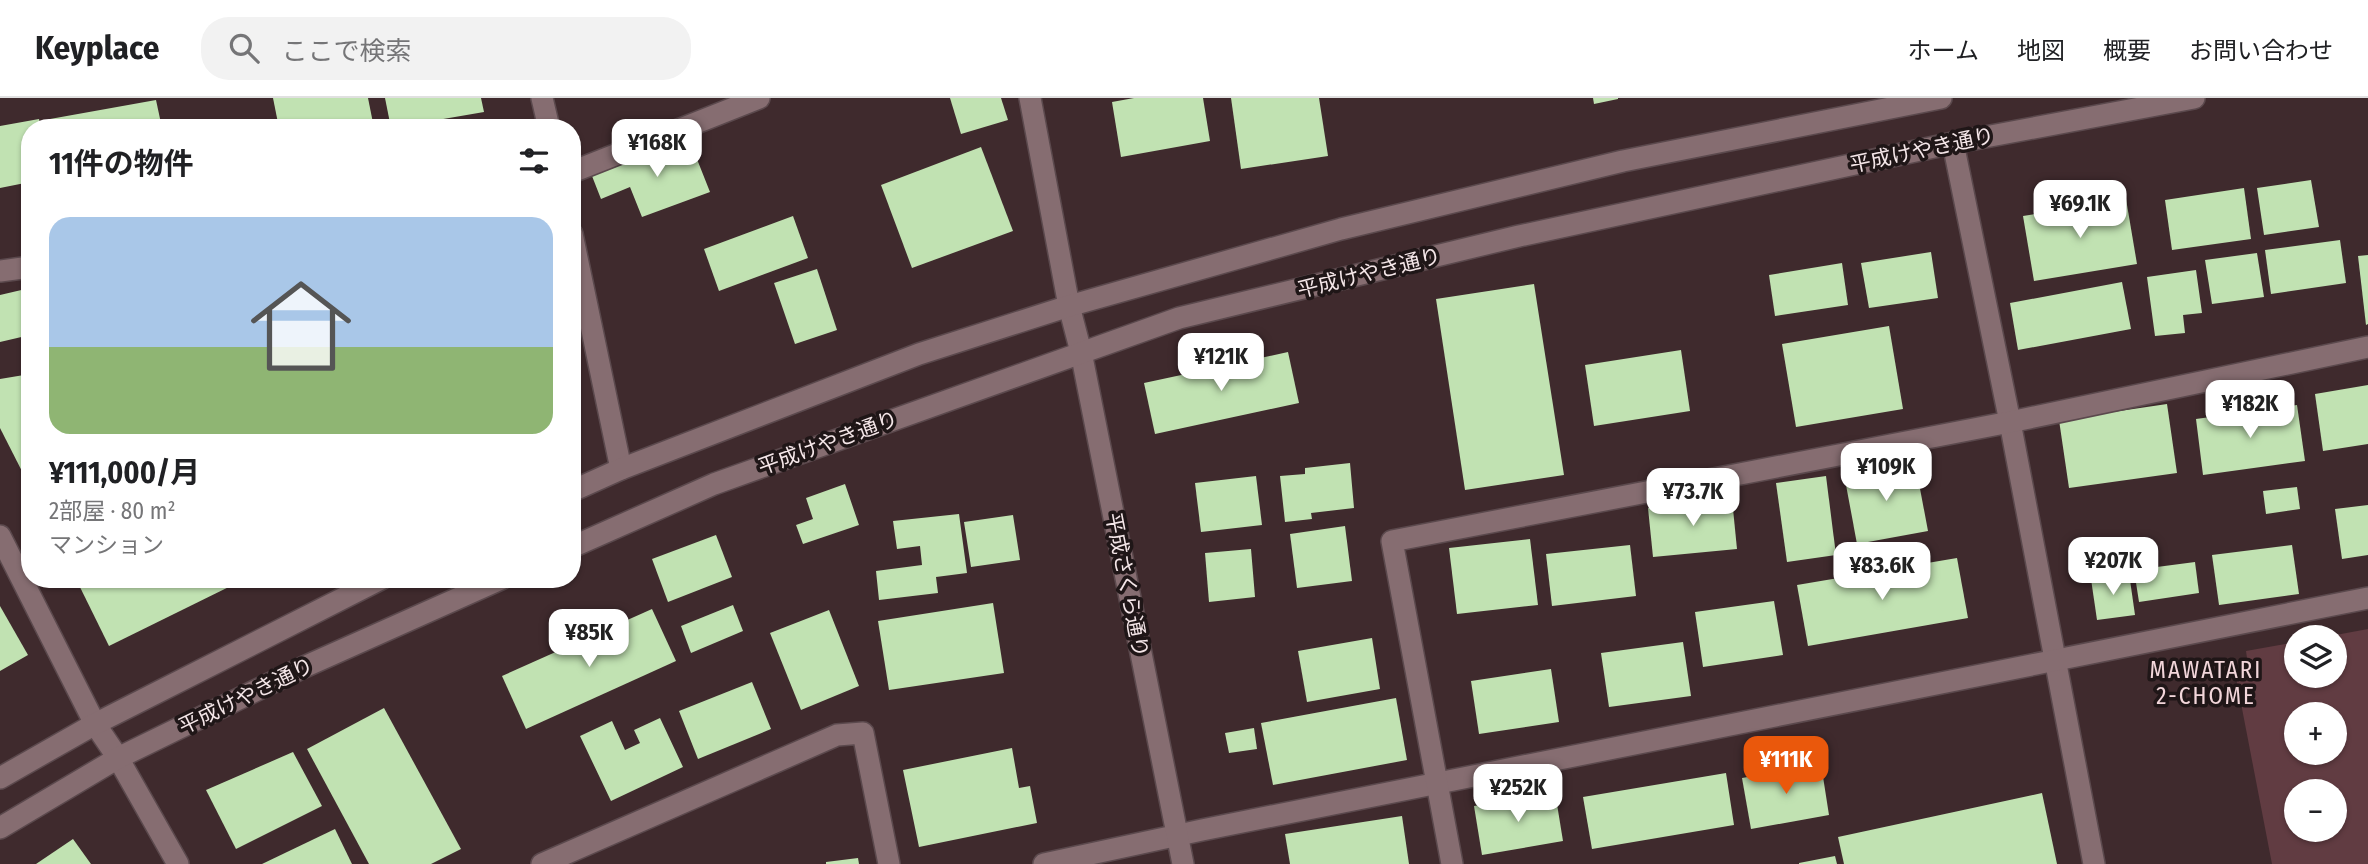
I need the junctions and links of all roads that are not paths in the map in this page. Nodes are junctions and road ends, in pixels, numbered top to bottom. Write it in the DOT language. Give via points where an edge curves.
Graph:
graph roads {
  1 [pos="542,98"];
  2 [pos="759,98"];
  3 [pos="1030,98"];
  4 [pos="1941,98"];
  5 [pos="2194,98"];
  6 [pos="547,119"];
  7 [pos="1953,143"];
  8 [pos="581,168"];
  9 [pos="21,268"];
  10 [pos="0,271"];
  11 [pos="581,277"];
  12 [pos="1069,306"];
  13 [pos="2368,347"];
  14 [pos="1080,352"];
  15 [pos="2010,422"];
  16 [pos="621,469"];
  17 [pos="581,487"];
  18 [pos="0,536"];
  19 [pos="581,543"];
  20 [pos="21,578"];
  21 [pos="26,588"];
  22 [pos="363,588"];
  23 [pos="480,588"];
  24 [pos="2368,598"];
  25 [pos="2054,662"];
  26 [pos="95,724"];
  27 [pos="118,758"];
  28 [pos="0,778"];
  29 [pos="1435,784"];
  30 [pos="0,828"];
  31 [pos="1178,835"];
  32 [pos="178,864"];
  33 [pos="542,864"];
  34 [pos="888,864"];
  35 [pos="1044,864"];
  36 [pos="1183,864"];
  37 [pos="1452,864"];
  38 [pos="2094,864"];
  1 -- 6 [label="street"];
  2 -- 8 [label="street"];
  3 -- 12 [label="street, 平成さくら通り"];
  4 -- 12 [label="street" via="1623,161 1341,229"];
  5 -- 7 [label="street, 平成けやき通り"];
  7 -- 14 [label="street, 平成けやき通り" via="1491,243 1179,318"];
  7 -- 15 [label="street"];
  9 -- 10 [label="street"];
  11 -- 16 [label="street"];
  12 -- 14 [label="street, 平成さくら通り"];
  12 -- 16 [label="street" via="919,354"];
  13 -- 15 [label="street"];
  14 -- 19 [label="street, 平成けやき通り" via="714,484"];
  14 -- 31 [label="street, 平成さくら通り"];
  15 -- 25 [label="street"];
  15 -- 29 [label="street" via="1391,541"];
  16 -- 17 [label="street"];
  18 -- 20 [label="street"];
  21 -- 26 [label="street"];
  22 -- 26 [label="street, 平成けやき通り"];
  23 -- 27 [label="street, 平成けやき通り"];
  24 -- 25 [label="street"];
  25 -- 29 [label="street"];
  25 -- 38 [label="street"];
  26 -- 27 [label="street"];
  26 -- 28 [label="street, 平成けやき通り"];
  27 -- 30 [label="street, 平成けやき通り"];
  27 -- 32 [label="street"];
  29 -- 31 [label="street"];
  29 -- 37 [label="street"];
  31 -- 35 [label="street"];
  31 -- 36 [label="street, 平成さくら通り"];
  33 -- 34 [label="street" via="837,735 863,733"];
}
